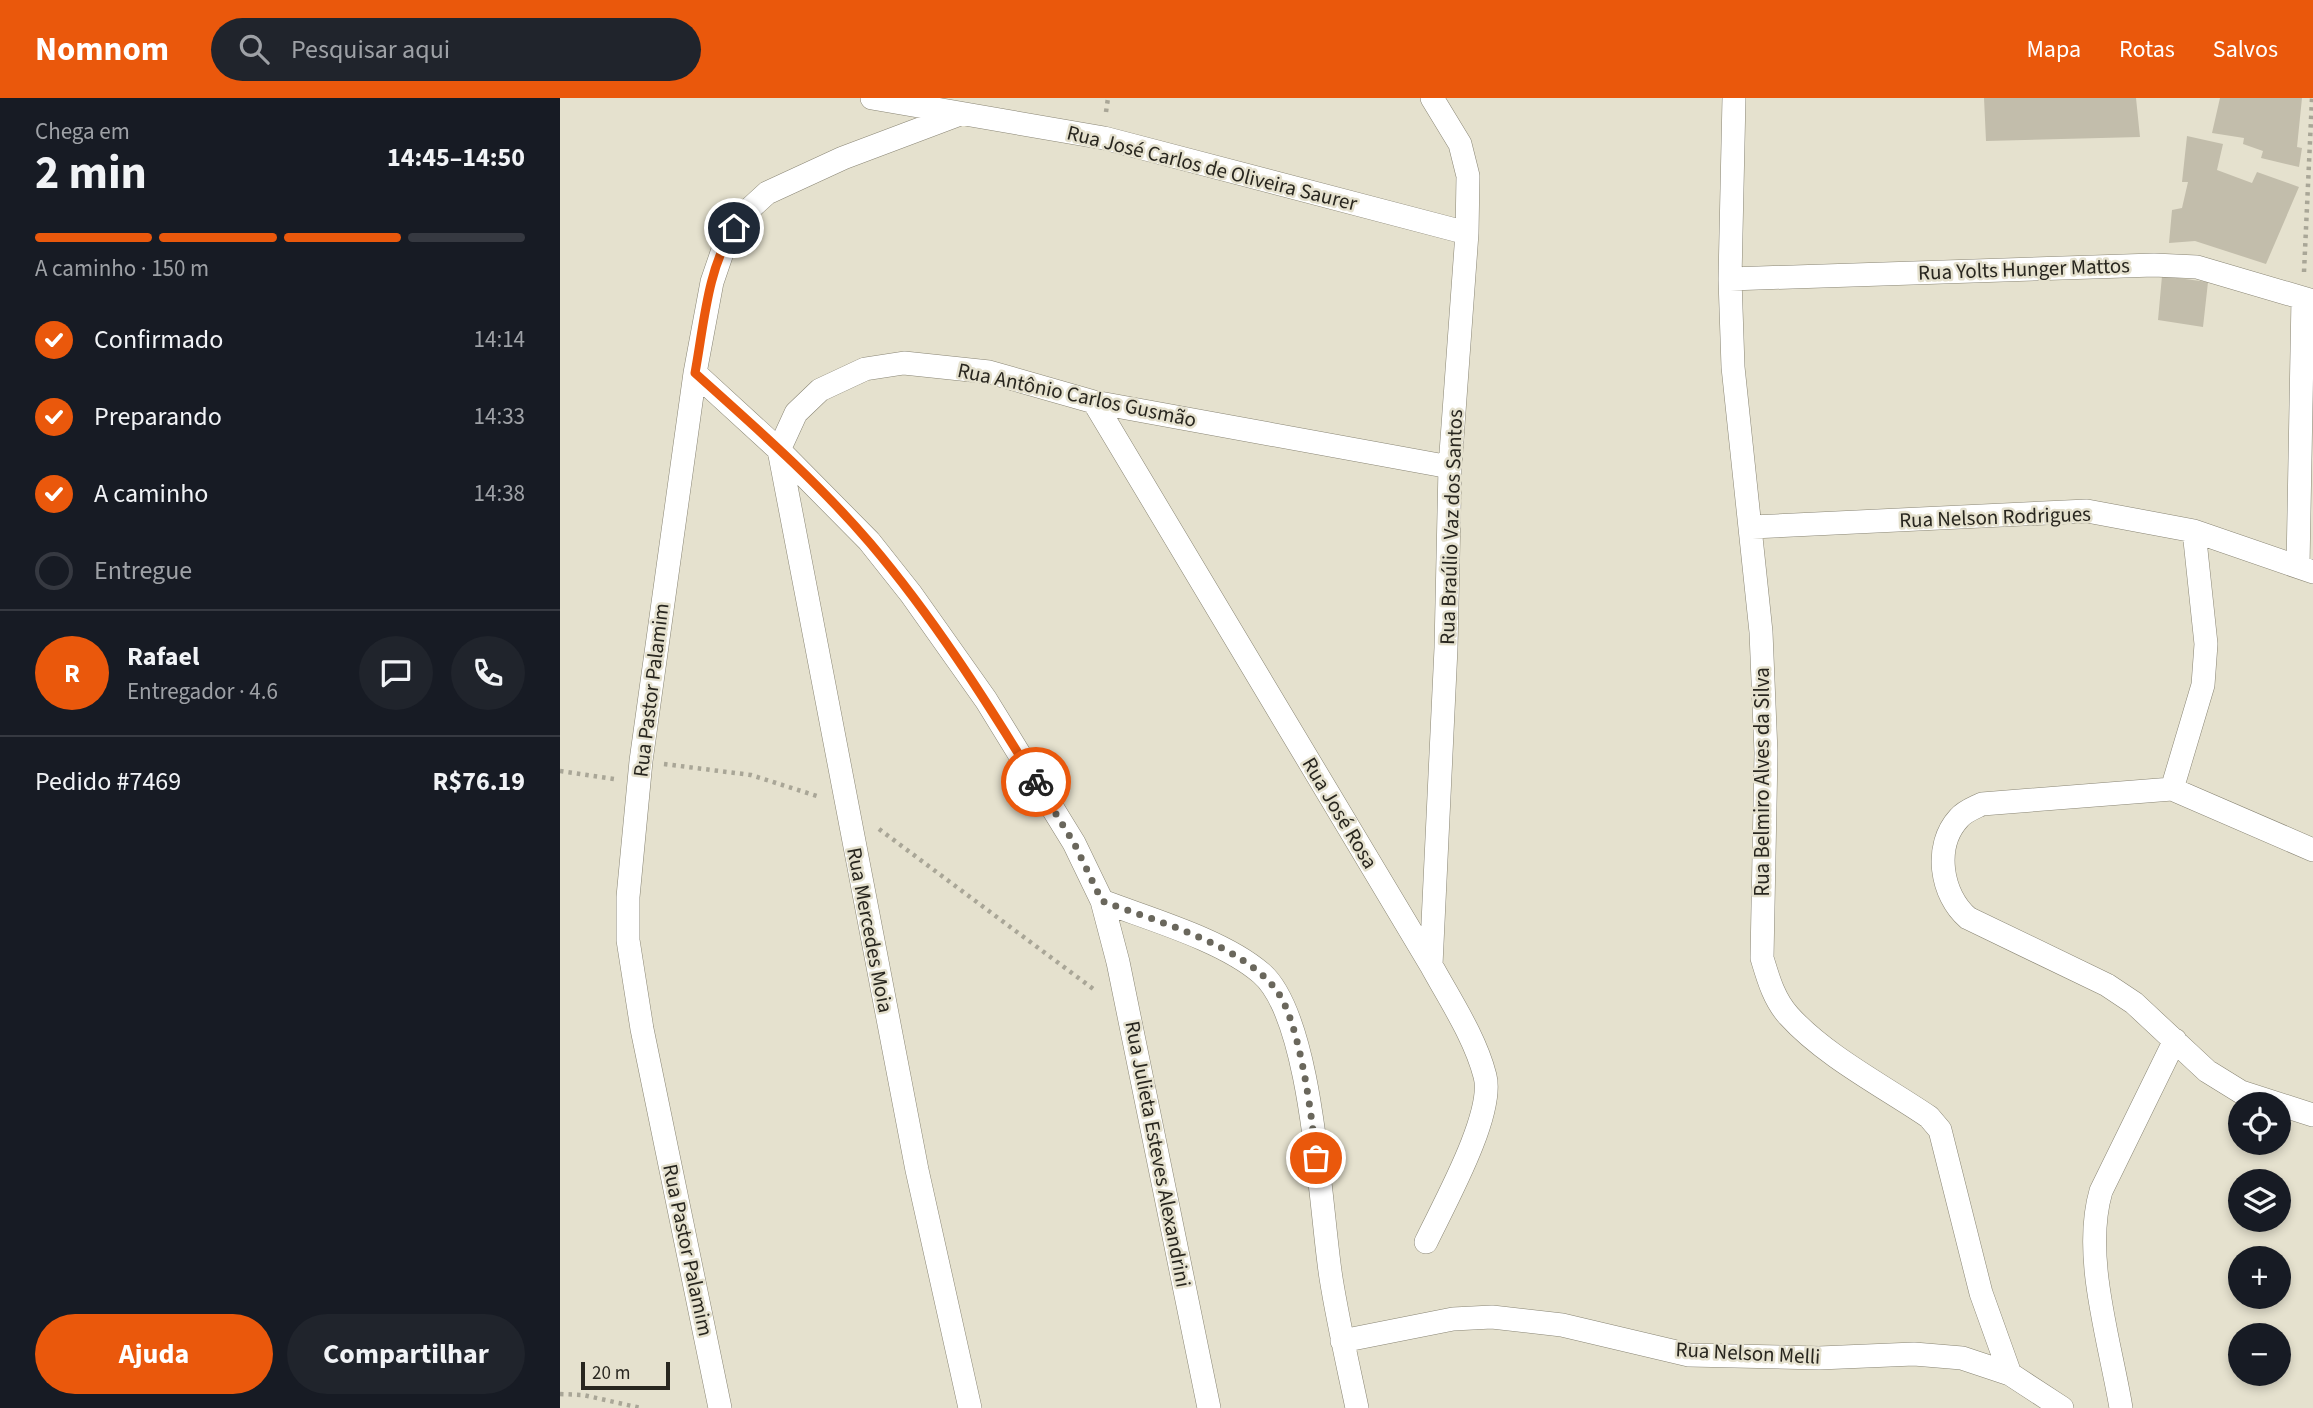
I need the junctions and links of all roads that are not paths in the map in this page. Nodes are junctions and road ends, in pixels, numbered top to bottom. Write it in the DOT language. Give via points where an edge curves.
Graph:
graph roads {
  1 [pos="872,98"];
  2 [pos="1432,98"];
  3 [pos="1734,98"];
  4 [pos="960,114"];
  5 [pos="1467,233"];
  6 [pos="1731,279"];
  7 [pos="2308,300"];
  8 [pos="695,373"];
  9 [pos="1094,402"];
  10 [pos="779,450"];
  11 [pos="1450,467"];
  12 [pos="1752,527"];
  13 [pos="2194,531"];
  14 [pos="2305,569"];
  15 [pos="2172,789"];
  16 [pos="2313,850"];
  17 [pos="1102,901"];
  18 [pos="1431,965"];
  19 [pos="2175,1040"];
  20 [pos="2313,1115"];
  21 [pos="1426,1242"];
  22 [pos="1342,1341"];
  23 [pos="2010,1374"];
  24 [pos="720,1408"];
  25 [pos="970,1408"];
  26 [pos="1209,1408"];
  27 [pos="1357,1408"];
  28 [pos="2062,1408"];
  29 [pos="2121,1408"];
  1 -- 4 [label="street, Rua José Carlos de Oliveira Saurer"];
  2 -- 5 [label="street, Rua Braúlio Vaz dos Santos" via="1460,144 1468,176"];
  3 -- 6 [label="street, Rua Belmiro Alves da Silva"];
  4 -- 5 [label="street, Rua José Carlos de Oliveira Saurer" via="1104,138"];
  4 -- 8 [label="street, Rua Pastor Palamim" via="843,158 767,193 743,215 726,241 712,282"];
  5 -- 11 [label="street, Rua Braúlio Vaz dos Santos"];
  6 -- 7 [label="street, Rua Yolts Hunger Mattos" via="2154,265 2197,267"];
  6 -- 12 [label="street, Rua Belmiro Alves da Silva" via="1733,367"];
  7 -- 14 [label="street"];
  8 -- 10 [label="street, Rua Julieta Esteves Alexandrini"];
  8 -- 24 [label="street, Rua Pastor Palamim" via="640,772 628,940"];
  9 -- 10 [label="street, Rua Antônio Carlos Gusmão" via="989,372 904,363 865,369 820,390 796,413"];
  9 -- 11 [label="street, Rua Antônio Carlos Gusmão"];
  9 -- 18 [label="street, Rua José Rosa"];
  10 -- 17 [label="street, Rua Julieta Esteves Alexandrini" via="869,541 911,594 986,700 1074,843"];
  10 -- 25 [label="street, Rua Mercedes Moia" via="917,1170"];
  11 -- 18 [label="street, Rua Braúlio Vaz dos Santos" via="1447,648"];
  12 -- 13 [label="street, Rua Nelson Rodrigues" via="2087,511"];
  12 -- 23 [label="street, Rua Belmiro Alves da Silva" via="1766,753 1762,958 1768,978 1788,1016 1940,1130 1981,1293"];
  13 -- 14 [label="street, Rua Nelson Rodrigues"];
  13 -- 15 [label="street" via="2206,644 2203,685"];
  15 -- 16 [label="street"];
  15 -- 19 [label="street" via="1982,804 1953,826 1943,874 1947,893 1968,918 2106,985"];
  17 -- 22 [label="street" via="1231,954 1261,973 1279,993 1293,1028 1314,1134"];
  17 -- 26 [label="street, Rua Julieta Esteves Alexandrini"];
  18 -- 21 [label="street, Rua José Rosa" via="1477,1054 1486,1079 1486,1098 1470,1149"];
  19 -- 20 [label="street" via="2207,1070 2241,1092"];
  19 -- 29 [label="street" via="2101,1191 2094,1217 2092,1245"];
  22 -- 23 [label="street, Rua Nelson Melli" via="1453,1319 1492,1317 1562,1325 1689,1354 1819,1358 1914,1354 1962,1358"];
  22 -- 27 [label="street"];
  23 -- 28 [label="street, Rua Nelson Melli"];
}
